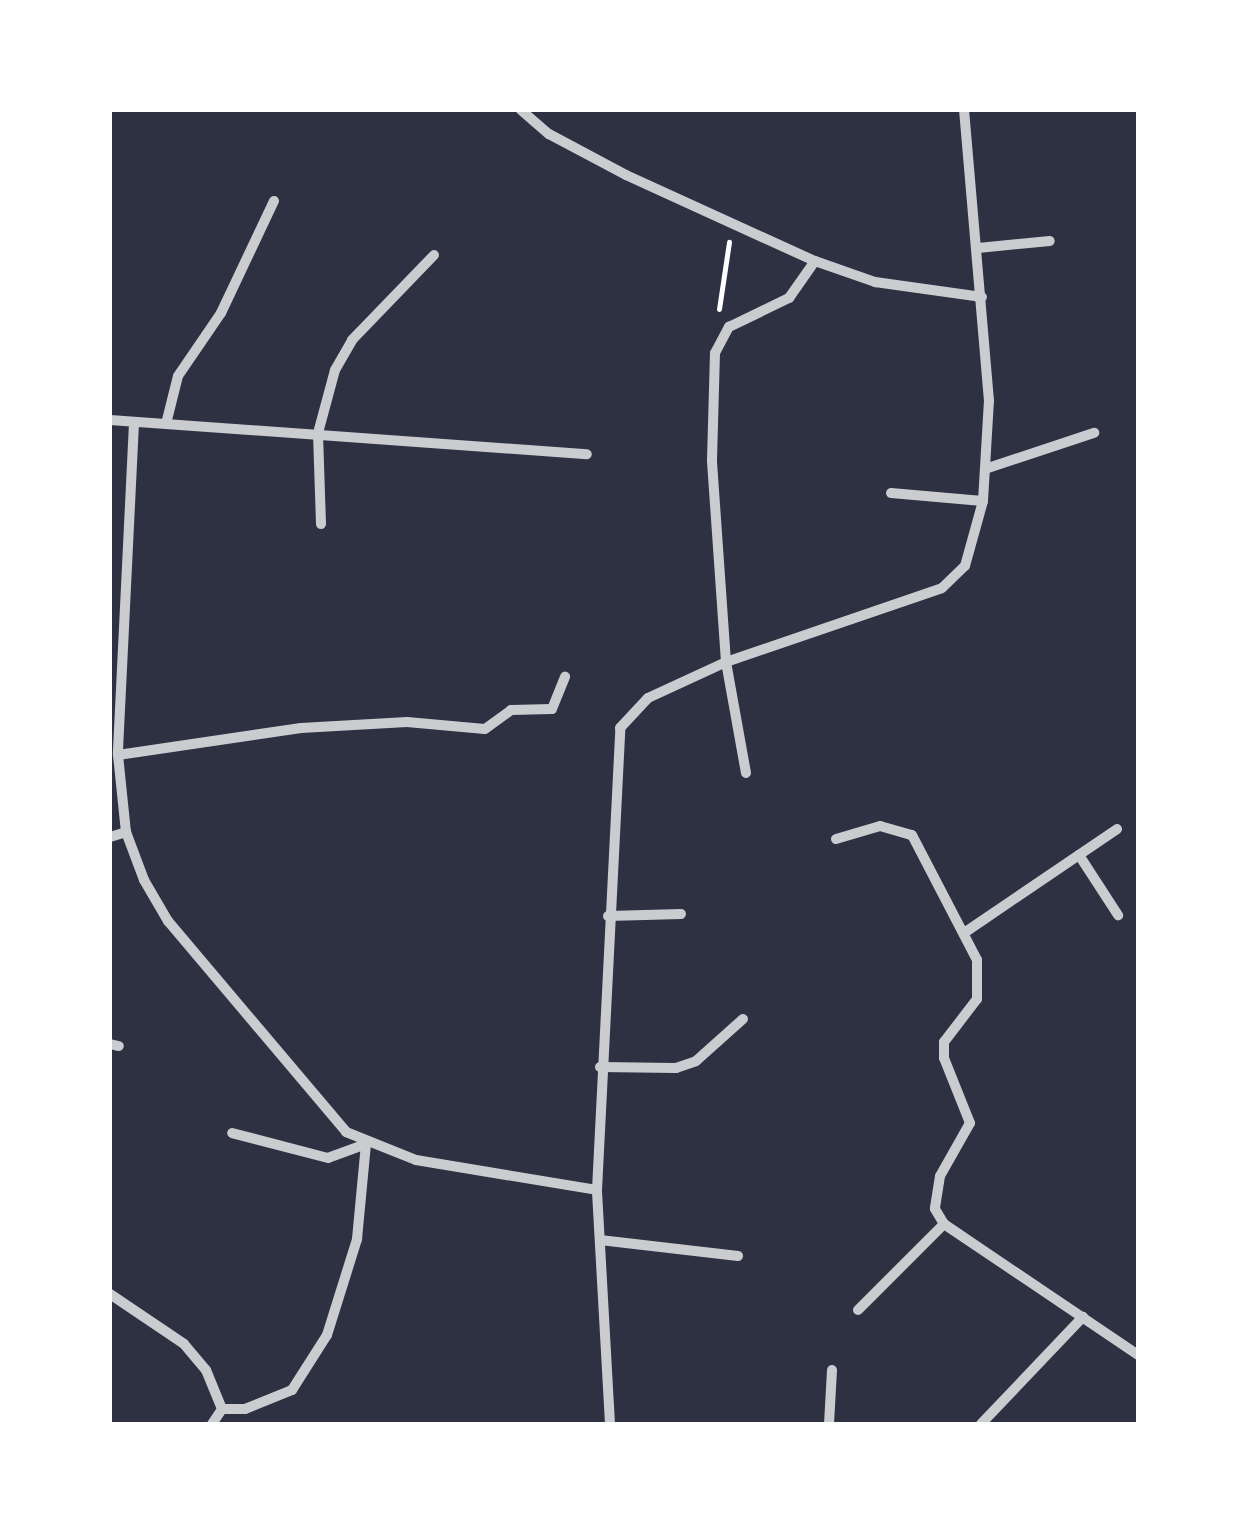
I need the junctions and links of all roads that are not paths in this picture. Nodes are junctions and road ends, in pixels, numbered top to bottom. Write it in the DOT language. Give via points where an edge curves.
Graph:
graph roads {
  1 [pos="521,110"];
  2 [pos="964,110"];
  3 [pos="274,201"];
  4 [pos="1050,241"];
  5 [pos="978,248"];
  6 [pos="434,255"];
  7 [pos="814,261"];
  8 [pos="982,297"];
  9 [pos="110,420"];
  10 [pos="134,423"];
  11 [pos="166,424"];
  12 [pos="318,432"];
  13 [pos="1094,432"];
  14 [pos="587,454"];
  15 [pos="988,468"];
  16 [pos="891,493"];
  17 [pos="983,501"];
  18 [pos="321,524"];
  19 [pos="726,662"];
  20 [pos="565,676"];
  21 [pos="118,755"];
  22 [pos="746,773"];
  23 [pos="1117,828"];
  24 [pos="126,832"];
  25 [pos="110,837"];
  26 [pos="836,839"];
  27 [pos="1079,854"];
  28 [pos="681,914"];
  29 [pos="1118,915"];
  30 [pos="608,916"];
  31 [pos="964,933"];
  32 [pos="743,1019"];
  33 [pos="600,1067"];
  34 [pos="232,1132"];
  35 [pos="366,1144"];
  36 [pos="597,1190"];
  37 [pos="944,1224"];
  38 [pos="600,1240"];
  39 [pos="738,1256"];
  40 [pos="110,1294"];
  41 [pos="858,1310"];
  42 [pos="1083,1317"];
  43 [pos="1138,1355"];
  44 [pos="832,1370"];
  45 [pos="222,1409"];
  46 [pos="212,1424"];
  47 [pos="610,1424"];
  48 [pos="829,1424"];
  49 [pos="981,1424"];
  1 -- 7 [label="street" via="585,153"];
  2 -- 5 [label="street"];
  3 -- 11 [label="street" via="220,313 178,376"];
  4 -- 5 [label="street"];
  5 -- 8 [label="street"];
  6 -- 12 [label="street" via="352,340 334,370"];
  7 -- 8 [label="street" via="874,282"];
  7 -- 19 [label="street" via="789,298 720,338 710,394"];
  8 -- 15 [label="street"];
  9 -- 10 [label="street"];
  10 -- 11 [label="street"];
  10 -- 21 [label="street"];
  11 -- 12 [label="street"];
  12 -- 14 [label="street"];
  12 -- 18 [label="street"];
  13 -- 15 [label="street"];
  15 -- 17 [label="street"];
  16 -- 17 [label="street"];
  17 -- 19 [label="street" via="965,566 942,588"];
  19 -- 22 [label="street"];
  19 -- 30 [label="street" via="648,698 620,728"];
  20 -- 21 [label="street" via="552,710 511,710 485,729 407,722 301,728"];
  21 -- 24 [label="street"];
  23 -- 27 [label="street"];
  24 -- 25 [label="street"];
  24 -- 35 [label="street" via="168,921 324,1112"];
  26 -- 31 [label="street" via="880,826 912,836"];
  27 -- 29 [label="street"];
  27 -- 31 [label="street"];
  28 -- 30 [label="street"];
  30 -- 33 [label="street"];
  31 -- 37 [label="street" via="982,982 944,1042 970,1123 934,1195"];
  32 -- 33 [label="street" via="696,1061 676,1068"];
  33 -- 36 [label="street"];
  34 -- 35 [label="street" via="328,1158"];
  35 -- 36 [label="street" via="466,1171"];
  35 -- 45 [label="street" via="356,1238 328,1336 292,1390 245,1409"];
  36 -- 38 [label="street"];
  37 -- 41 [label="street"];
  37 -- 42 [label="street"];
  38 -- 39 [label="street"];
  38 -- 47 [label="street"];
  40 -- 45 [label="street" via="184,1344 206,1370"];
  42 -- 43 [label="street"];
  42 -- 49 [label="street"];
  44 -- 48 [label="street"];
  45 -- 46 [label="street"];
}
